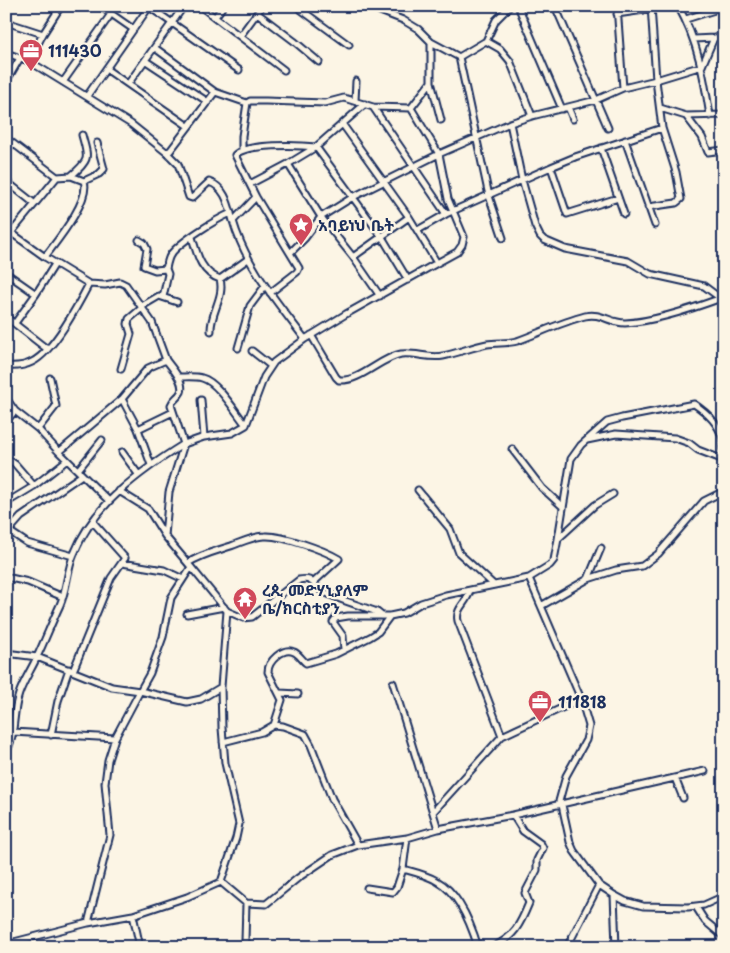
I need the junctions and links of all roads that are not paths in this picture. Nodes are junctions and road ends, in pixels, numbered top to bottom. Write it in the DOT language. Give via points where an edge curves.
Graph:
graph roads {
  1 [pos="100,6"];
  2 [pos="149,6"];
  3 [pos="184,6"];
  4 [pos="200,6"];
  5 [pos="223,6"];
  6 [pos="262,6"];
  7 [pos="296,6"];
  8 [pos="373,6"];
  9 [pos="510,6"];
  10 [pos="518,6"];
  11 [pos="555,6"];
  12 [pos="616,6"];
  13 [pos="678,6"];
  14 [pos="58,7"];
  15 [pos="724,7"];
  16 [pos="651,8"];
  17 [pos="716,8"];
  18 [pos="111,14"];
  19 [pos="257,14"];
  20 [pos="617,14"];
  21 [pos="215,17"];
  22 [pos="686,19"];
  23 [pos="6,22"];
  24 [pos="172,23"];
  25 [pos="134,29"];
  26 [pos="43,34"];
  27 [pos="240,36"];
  28 [pos="724,37"];
  29 [pos="714,38"];
  30 [pos="694,39"];
  31 [pos="486,41"];
  32 [pos="431,42"];
  33 [pos="349,44"];
  34 [pos="155,48"];
  35 [pos="6,53"];
  36 [pos="459,57"];
  37 [pos="20,58"];
  38 [pos="30,61"];
  39 [pos="146,61"];
  40 [pos="319,62"];
  41 [pos="702,66"];
  42 [pos="106,69"];
  43 [pos="239,70"];
  44 [pos="284,70"];
  45 [pos="656,80"];
  46 [pos="356,81"];
  47 [pos="6,82"];
  48 [pos="63,82"];
  49 [pos="432,82"];
  50 [pos="128,84"];
  51 [pos="622,88"];
  52 [pos="215,92"];
  53 [pos="87,96"];
  54 [pos="596,100"];
  55 [pos="355,101"];
  56 [pos="208,102"];
  57 [pos="247,103"];
  58 [pos="366,104"];
  59 [pos="374,107"];
  60 [pos="411,108"];
  61 [pos="565,108"];
  62 [pos="660,108"];
  63 [pos="724,115"];
  64 [pos="532,116"];
  65 [pos="686,116"];
  66 [pos="710,116"];
  67 [pos="573,119"];
  68 [pos="441,120"];
  69 [pos="510,123"];
  70 [pos="343,125"];
  71 [pos="188,126"];
  72 [pos="608,128"];
  73 [pos="662,128"];
  74 [pos="82,134"];
  75 [pos="477,137"];
  76 [pos="6,138"];
  77 [pos="625,140"];
  78 [pos="97,143"];
  79 [pos="316,147"];
  80 [pos="601,148"];
  81 [pos="242,150"];
  82 [pos="724,150"];
  83 [pos="166,152"];
  84 [pos="439,154"];
  85 [pos="288,164"];
  86 [pos="414,167"];
  87 [pos="551,167"];
  88 [pos="71,176"];
  89 [pos="57,177"];
  90 [pos="522,180"];
  91 [pos="6,181"];
  92 [pos="84,181"];
  93 [pos="384,183"];
  94 [pos="250,184"];
  95 [pos="489,196"];
  96 [pos="256,197"];
  97 [pos="353,197"];
  98 [pos="618,198"];
  99 [pos="35,204"];
  100 [pos="648,208"];
  101 [pos="453,212"];
  102 [pos="231,213"];
  103 [pos="446,214"];
  104 [pos="624,214"];
  105 [pos="321,217"];
  106 [pos="409,217"];
  107 [pos="233,221"];
  108 [pos="655,225"];
  109 [pos="418,230"];
  110 [pos="9,231"];
  111 [pos="192,237"];
  112 [pos="382,237"];
  113 [pos="503,238"];
  114 [pos="139,240"];
  115 [pos="290,253"];
  116 [pos="45,257"];
  117 [pos="353,257"];
  118 [pos="248,259"];
  119 [pos="437,263"];
  120 [pos="56,264"];
  121 [pos="166,269"];
  122 [pos="8,274"];
  123 [pos="220,279"];
  124 [pos="408,280"];
  125 [pos="6,282"];
  126 [pos="89,284"];
  127 [pos="265,286"];
  128 [pos="270,293"];
  129 [pos="36,294"];
  130 [pos="164,296"];
  131 [pos="380,296"];
  132 [pos="722,299"];
  133 [pos="177,302"];
  134 [pos="142,306"];
  135 [pos="6,317"];
  136 [pos="14,323"];
  137 [pos="212,331"];
  138 [pos="311,335"];
  139 [pos="305,339"];
  140 [pos="238,348"];
  141 [pos="47,349"];
  142 [pos="252,352"];
  143 [pos="166,360"];
  144 [pos="6,366"];
  145 [pos="271,366"];
  146 [pos="121,369"];
  147 [pos="6,373"];
  148 [pos="178,377"];
  149 [pos="50,378"];
  150 [pos="6,398"];
  151 [pos="122,399"];
  152 [pos="201,400"];
  153 [pos="15,412"];
  154 [pos="173,412"];
  155 [pos="6,421"];
  156 [pos="246,426"];
  157 [pos="38,429"];
  158 [pos="138,429"];
  159 [pos="204,437"];
  160 [pos="102,440"];
  161 [pos="586,440"];
  162 [pos="184,444"];
  163 [pos="512,449"];
  164 [pos="59,452"];
  165 [pos="122,452"];
  166 [pos="724,453"];
  167 [pos="6,458"];
  168 [pos="67,460"];
  169 [pos="724,460"];
  170 [pos="150,465"];
  171 [pos="80,472"];
  172 [pos="138,474"];
  173 [pos="34,486"];
  174 [pos="418,490"];
  175 [pos="119,491"];
  176 [pos="724,491"];
  177 [pos="613,494"];
  178 [pos="110,501"];
  179 [pos="6,503"];
  180 [pos="563,507"];
  181 [pos="93,522"];
  182 [pos="8,532"];
  183 [pos="165,536"];
  184 [pos="558,539"];
  185 [pos="600,548"];
  186 [pos="73,556"];
  187 [pos="122,563"];
  188 [pos="190,565"];
  189 [pos="6,577"];
  190 [pos="530,578"];
  191 [pos="183,579"];
  192 [pos="588,579"];
  193 [pos="314,582"];
  194 [pos="494,585"];
  195 [pos="470,591"];
  196 [pos="63,597"];
  197 [pos="541,606"];
  198 [pos="225,609"];
  199 [pos="187,614"];
  200 [pos="383,616"];
  201 [pos="390,616"];
  202 [pos="344,650"];
  203 [pos="6,653"];
  204 [pos="37,657"];
  205 [pos="71,670"];
  206 [pos="393,683"];
  207 [pos="221,686"];
  208 [pos="140,691"];
  209 [pos="280,693"];
  210 [pos="298,694"];
  211 [pos="581,699"];
  212 [pos="274,725"];
  213 [pos="13,732"];
  214 [pos="51,735"];
  215 [pos="502,736"];
  216 [pos="115,738"];
  217 [pos="223,742"];
  218 [pos="6,753"];
  219 [pos="704,771"];
  220 [pos="675,778"];
  221 [pos="683,798"];
  222 [pos="560,805"];
  223 [pos="433,812"];
  224 [pos="513,815"];
  225 [pos="438,829"];
  226 [pos="407,838"];
  227 [pos="358,846"];
  228 [pos="403,869"];
  229 [pos="221,882"];
  230 [pos="599,884"];
  231 [pos="367,888"];
  232 [pos="614,895"];
  233 [pos="724,896"];
  234 [pos="246,903"];
  235 [pos="696,907"];
  236 [pos="133,915"];
  237 [pos="88,923"];
  238 [pos="724,938"];
  239 [pos="245,941"];
  240 [pos="6,944"];
  241 [pos="14,944"];
  242 [pos="478,945"];
  243 [pos="140,947"];
  244 [pos="241,947"];
  245 [pos="251,947"];
  246 [pos="470,947"];
  247 [pos="493,947"];
  248 [pos="567,947"];
  249 [pos="616,947"];
  1 -- 18 [label="street"];
  2 -- 24 [label="street"];
  2 -- 25 [label="street"];
  3 -- 24 [label="street"];
  4 -- 21 [label="street"];
  5 -- 21 [label="street"];
  6 -- 19 [label="street"];
  7 -- 33 [label="street"];
  8 -- 32 [label="street" via="418,29"];
  9 -- 31 [label="street" via="496,20"];
  10 -- 61 [label="street"];
  11 -- 54 [label="street"];
  12 -- 20 [label="street"];
  13 -- 22 [label="street"];
  14 -- 26 [label="street"];
  15 -- 17 [label="street"];
  16 -- 20 [label="street"];
  16 -- 45 [label="street"];
  17 -- 22 [label="street"];
  18 -- 25 [label="street"];
  18 -- 48 [label="street"];
  19 -- 27 [label="street"];
  19 -- 40 [label="street"];
  20 -- 51 [label="street"];
  21 -- 27 [label="street"];
  22 -- 30 [label="street"];
  23 -- 26 [label="street"];
  24 -- 34 [label="street"];
  24 -- 43 [label="street"];
  25 -- 42 [label="street"];
  26 -- 38 [label="street"];
  27 -- 44 [label="street"];
  28 -- 29 [label="street"];
  29 -- 30 [label="street"];
  29 -- 41 [label="street"];
  30 -- 41 [label="street"];
  31 -- 36 [label="street"];
  31 -- 64 [label="street" via="510,61"];
  32 -- 36 [label="street"];
  32 -- 49 [label="street"];
  34 -- 39 [label="street"];
  34 -- 52 [label="street"];
  35 -- 37 [label="street"];
  36 -- 75 [label="street"];
  37 -- 38 [label="street"];
  37 -- 47 [label="street"];
  38 -- 48 [label="street"];
  39 -- 50 [label="street"];
  39 -- 56 [label="street"];
  41 -- 45 [label="street"];
  41 -- 66 [label="street"];
  42 -- 50 [label="street"];
  42 -- 53 [label="street"];
  45 -- 51 [label="street"];
  45 -- 62 [label="street"];
  46 -- 55 [label="street"];
  48 -- 53 [label="street"];
  49 -- 60 [label="street"];
  49 -- 68 [label="street"];
  50 -- 71 [label="street"];
  51 -- 54 [label="street"];
  52 -- 56 [label="street"];
  52 -- 57 [label="street"];
  53 -- 83 [label="street" via="131,124"];
  54 -- 61 [label="street"];
  54 -- 72 [label="street"];
  55 -- 57 [label="street" via="344,98 325,103"];
  55 -- 58 [label="street"];
  56 -- 71 [label="street"];
  57 -- 81 [label="street"];
  58 -- 59 [label="street"];
  58 -- 70 [label="street"];
  59 -- 60 [label="street"];
  59 -- 86 [label="street"];
  60 -- 84 [label="street"];
  61 -- 64 [label="street"];
  61 -- 67 [label="street"];
  62 -- 65 [label="street"];
  62 -- 73 [label="street"];
  63 -- 66 [label="street"];
  64 -- 69 [label="street"];
  65 -- 66 [label="street"];
  65 -- 82 [label="street" via="702,137 708,152"];
  69 -- 75 [label="street"];
  69 -- 90 [label="street"];
  70 -- 79 [label="street"];
  70 -- 93 [label="street"];
  71 -- 83 [label="street"];
  73 -- 77 [label="street"];
  73 -- 100 [label="street" via="681,199 676,203"];
  74 -- 88 [label="street" via="88,156"];
  75 -- 84 [label="street"];
  75 -- 95 [label="street"];
  76 -- 89 [label="street"];
  77 -- 80 [label="street"];
  77 -- 100 [label="street"];
  78 -- 92 [label="street" via="104,169"];
  79 -- 81 [label="street" via="281,145"];
  79 -- 85 [label="street"];
  79 -- 97 [label="street"];
  80 -- 87 [label="street"];
  80 -- 98 [label="street"];
  81 -- 94 [label="street" via="235,157"];
  83 -- 102 [label="street" via="178,164 188,196 192,198 212,182 226,197"];
  84 -- 86 [label="street"];
  84 -- 101 [label="street"];
  85 -- 94 [label="street"];
  85 -- 105 [label="street"];
  86 -- 93 [label="street"];
  86 -- 103 [label="street"];
  87 -- 90 [label="street"];
  87 -- 98 [label="street" via="566,214"];
  88 -- 89 [label="street"];
  88 -- 92 [label="street"];
  89 -- 99 [label="street"];
  90 -- 95 [label="street"];
  90 -- 132 [label="street" via="535,226 544,240 565,249 628,260 650,274 704,286"];
  91 -- 99 [label="street"];
  92 -- 116 [label="street" via="85,191 76,212"];
  93 -- 97 [label="street"];
  93 -- 106 [label="street"];
  94 -- 96 [label="street"];
  95 -- 101 [label="street"];
  95 -- 113 [label="street"];
  96 -- 107 [label="street"];
  96 -- 115 [label="street"];
  97 -- 105 [label="street"];
  97 -- 112 [label="street"];
  98 -- 104 [label="street"];
  99 -- 110 [label="street"];
  100 -- 108 [label="street"];
  101 -- 103 [label="street"];
  101 -- 119 [label="street" via="464,241 458,252"];
  102 -- 107 [label="street"];
  102 -- 111 [label="street" via="218,218"];
  103 -- 109 [label="street"];
  105 -- 115 [label="street"];
  105 -- 117 [label="street"];
  106 -- 109 [label="street"];
  106 -- 112 [label="street"];
  107 -- 118 [label="street"];
  109 -- 119 [label="street"];
  110 -- 116 [label="street"];
  111 -- 121 [label="street" via="171,254"];
  111 -- 123 [label="street" via="204,268"];
  112 -- 117 [label="street"];
  112 -- 124 [label="street"];
  114 -- 121 [label="street" via="147,249 144,266"];
  115 -- 128 [label="street" via="299,270"];
  116 -- 120 [label="street"];
  117 -- 131 [label="street"];
  118 -- 123 [label="street"];
  118 -- 127 [label="street"];
  119 -- 124 [label="street"];
  120 -- 126 [label="street"];
  120 -- 129 [label="street"];
  121 -- 130 [label="street"];
  122 -- 125 [label="street"];
  122 -- 129 [label="street"];
  123 -- 137 [label="street" via="222,290 212,318"];
  124 -- 131 [label="street"];
  126 -- 134 [label="street" via="124,282"];
  126 -- 141 [label="street" via="64,328"];
  127 -- 128 [label="street"];
  127 -- 140 [label="street" via="250,306"];
  128 -- 139 [label="street"];
  129 -- 136 [label="street"];
  130 -- 133 [label="street"];
  130 -- 134 [label="street"];
  131 -- 138 [label="street"];
  132 -- 138 [label="street" via="636,322 619,323 600,316 586,316 514,342 489,344 442,356 402,354 346,380 336,377"];
  134 -- 143 [label="street" via="152,322"];
  134 -- 146 [label="street" via="129,319 131,334"];
  135 -- 136 [label="street"];
  136 -- 141 [label="street"];
  138 -- 139 [label="street"];
  139 -- 145 [label="street"];
  141 -- 144 [label="street" via="34,361 21,366"];
  142 -- 145 [label="street"];
  143 -- 148 [label="street"];
  143 -- 151 [label="street" via="148,368"];
  144 -- 147 [label="street"];
  145 -- 156 [label="street"];
  148 -- 154 [label="street" via="182,389 172,402"];
  148 -- 156 [label="street" via="209,381"];
  149 -- 157 [label="street" via="56,406"];
  150 -- 153 [label="street"];
  151 -- 158 [label="street"];
  151 -- 164 [label="street"];
  152 -- 159 [label="street"];
  153 -- 155 [label="street"];
  153 -- 157 [label="street"];
  154 -- 158 [label="street"];
  154 -- 162 [label="street"];
  156 -- 159 [label="street" via="232,433"];
  157 -- 164 [label="street"];
  158 -- 170 [label="street"];
  159 -- 162 [label="street"];
  160 -- 171 [label="street"];
  161 -- 166 [label="street" via="608,422 693,404 717,424"];
  161 -- 169 [label="street" via="616,434 675,438"];
  161 -- 180 [label="street" via="571,459"];
  162 -- 170 [label="street"];
  162 -- 183 [label="street" via="169,492"];
  163 -- 180 [label="street" via="542,488"];
  164 -- 168 [label="street"];
  165 -- 172 [label="street"];
  167 -- 173 [label="street"];
  168 -- 171 [label="street"];
  168 -- 173 [label="street"];
  170 -- 172 [label="street"];
  171 -- 178 [label="street"];
  171 -- 182 [label="street" via="21,517"];
  172 -- 175 [label="street"];
  173 -- 179 [label="street"];
  174 -- 194 [label="street" via="450,529 459,553"];
  175 -- 178 [label="street"];
  175 -- 183 [label="street" via="148,509"];
  176 -- 192 [label="street" via="704,501 650,561 642,566"];
  177 -- 184 [label="street" via="595,505"];
  178 -- 181 [label="street"];
  180 -- 184 [label="street"];
  181 -- 186 [label="street" via="80,539"];
  181 -- 187 [label="street" via="123,555"];
  182 -- 186 [label="street" via="27,543"];
  183 -- 188 [label="street"];
  184 -- 190 [label="street" via="554,560"];
  185 -- 192 [label="street"];
  186 -- 196 [label="street"];
  187 -- 191 [label="street" via="164,570"];
  187 -- 205 [label="street" via="111,578"];
  188 -- 191 [label="street"];
  188 -- 193 [label="street" via="202,555 264,536 318,549 339,559"];
  188 -- 198 [label="street"];
  189 -- 196 [label="street" via="28,582"];
  190 -- 194 [label="street"];
  190 -- 197 [label="street"];
  191 -- 208 [label="street" via="172,598 163,637"];
  192 -- 197 [label="street"];
  193 -- 198 [label="street" via="299,580 252,617 243,618"];
  193 -- 200 [label="street" via="321,590"];
  194 -- 195 [label="street"];
  195 -- 201 [label="street" via="446,595"];
  195 -- 215 [label="street" via="456,615"];
  196 -- 204 [label="street"];
  197 -- 211 [label="street"];
  198 -- 199 [label="street"];
  198 -- 207 [label="street"];
  200 -- 201 [label="street"];
  200 -- 202 [label="street" via="334,619 343,636"];
  201 -- 202 [label="street" via="375,634"];
  202 -- 209 [label="street" via="308,663 294,652 276,657 268,672"];
  203 -- 204 [label="street"];
  204 -- 205 [label="street"];
  204 -- 213 [label="street" via="19,693"];
  205 -- 208 [label="street" via="112,687"];
  205 -- 214 [label="street" via="58,701"];
  206 -- 223 [label="street"];
  207 -- 208 [label="street" via="201,699 186,702"];
  207 -- 217 [label="street"];
  208 -- 216 [label="street"];
  209 -- 210 [label="street"];
  209 -- 212 [label="street" via="282,704"];
  211 -- 215 [label="street"];
  211 -- 222 [label="street" via="589,726 586,740 566,776"];
  212 -- 217 [label="street" via="262,732"];
  212 -- 227 [label="street" via="305,734 332,799"];
  213 -- 214 [label="street"];
  213 -- 218 [label="street"];
  214 -- 216 [label="street"];
  215 -- 223 [label="street"];
  216 -- 237 [label="street" via="105,783 110,835"];
  217 -- 229 [label="street" via="239,824"];
  219 -- 220 [label="street"];
  220 -- 221 [label="street"];
  220 -- 222 [label="street"];
  222 -- 224 [label="street"];
  222 -- 230 [label="street" via="574,851"];
  223 -- 225 [label="street"];
  224 -- 225 [label="street"];
  224 -- 247 [label="street" via="523,831 543,848 525,894 529,904 522,920 506,940"];
  225 -- 226 [label="street"];
  226 -- 227 [label="street"];
  226 -- 228 [label="street"];
  227 -- 234 [label="street" via="332,855 266,904"];
  228 -- 231 [label="street" via="393,892"];
  228 -- 242 [label="street" via="434,879 450,891"];
  229 -- 234 [label="street"];
  229 -- 236 [label="street"];
  230 -- 232 [label="street"];
  230 -- 248 [label="street"];
  232 -- 235 [label="street" via="643,906"];
  232 -- 249 [label="street"];
  233 -- 235 [label="street"];
  234 -- 239 [label="street"];
  235 -- 238 [label="street" via="705,921"];
  236 -- 237 [label="street"];
  236 -- 243 [label="street"];
  237 -- 241 [label="street"];
  239 -- 244 [label="street"];
  239 -- 245 [label="street"];
  240 -- 241 [label="street"];
  242 -- 246 [label="street"];
}
